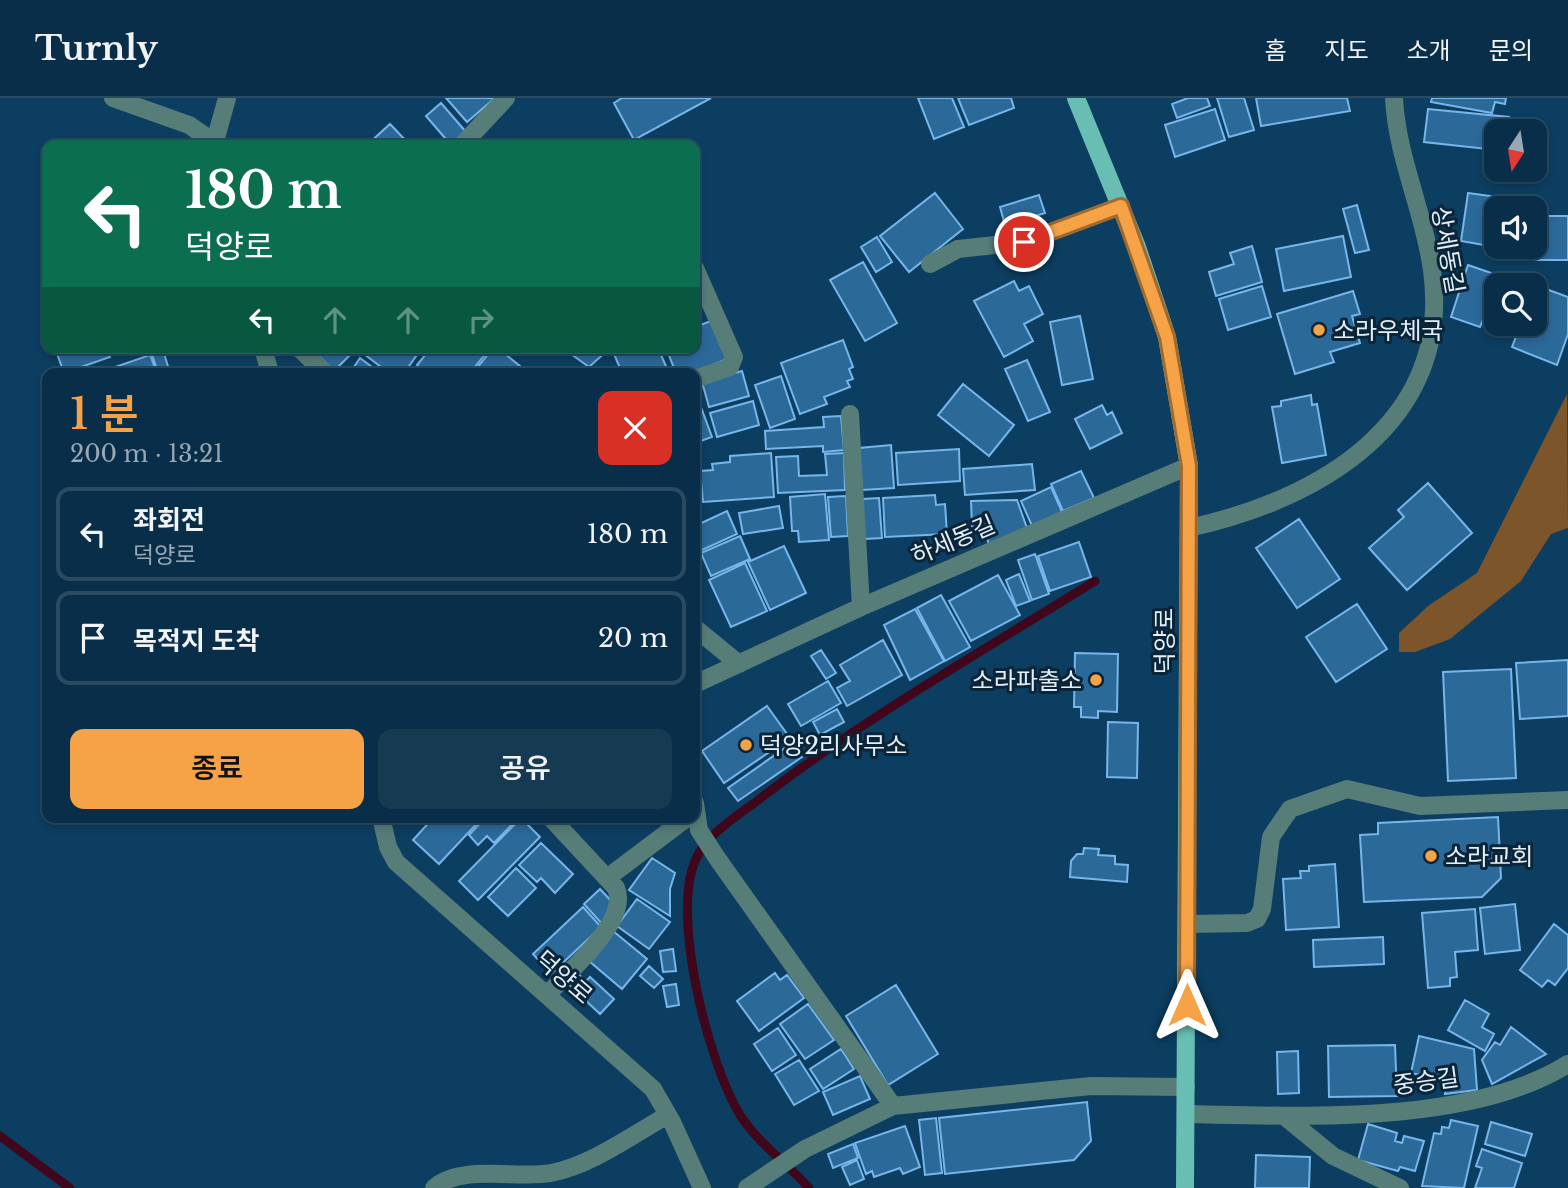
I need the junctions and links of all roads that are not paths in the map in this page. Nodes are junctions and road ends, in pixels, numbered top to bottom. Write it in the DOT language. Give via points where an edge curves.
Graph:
graph roads {
  1 [pos="113,98"];
  2 [pos="227,98"];
  3 [pos="506,98"];
  4 [pos="1076,98"];
  5 [pos="1394,98"];
  6 [pos="210,140"];
  7 [pos="216,140"];
  8 [pos="467,140"];
  9 [pos="1121,206"];
  10 [pos="930,264"];
  11 [pos="700,279"];
  12 [pos="305,354"];
  13 [pos="320,368"];
  14 [pos="700,377"];
  15 [pos="850,414"];
  16 [pos="1189,466"];
  17 [pos="1189,528"];
  18 [pos="861,607"];
  19 [pos="700,632"];
  20 [pos="739,664"];
  21 [pos="700,682"];
  22 [pos="1568,800"];
  23 [pos="382,823"];
  24 [pos="556,823"];
  25 [pos="694,824"];
  26 [pos="607,878"];
  27 [pos="1187,924"];
  28 [pos="547,995"];
  29 [pos="1568,1064"];
  30 [pos="1186,1087"];
  31 [pos="893,1106"];
  32 [pos="668,1115"];
  33 [pos="1186,1115"];
  34 [pos="1284,1116"];
  35 [pos="754,1184"];
  36 [pos="434,1188"];
  37 [pos="702,1188"];
  38 [pos="1185,1188"];
  39 [pos="1400,1188"];
  1 -- 6 [label="street" via="189,125"];
  2 -- 7 [label="street"];
  3 -- 8 [label="street"];
  4 -- 9 [label="main road, 덕양로"];
  5 -- 17 [label="street, 상세동길" via="1400,149 1427,243 1434,297 1429,348 1413,387 1389,424 1335,472 1258,510"];
  9 -- 10 [label="street" via="1024,242 958,249"];
  9 -- 16 [label="main road, 덕양로" via="1167,337"];
  11 -- 14 [label="street" via="734,357 730,367"];
  12 -- 13 [label="street"];
  15 -- 18 [label="street"];
  16 -- 17 [label="main road, 덕양로"];
  16 -- 18 [label="street, 하세동길"];
  17 -- 27 [label="main road, 덕양로"];
  18 -- 20 [label="street, 하세동길"];
  19 -- 20 [label="street"];
  20 -- 21 [label="street, 하세동길"];
  22 -- 27 [label="street" via="1420,806 1347,789 1290,809 1282,817 1268,848 1262,909 1256,919"];
  23 -- 28 [label="street, 덕양로" via="396,862"];
  24 -- 26 [label="street"];
  25 -- 26 [label="street"];
  25 -- 31 [label="street"];
  26 -- 28 [label="street" via="620,895 613,920"];
  27 -- 30 [label="main road, 덕양로"];
  28 -- 32 [label="street, 덕양로" via="643,1079"];
  29 -- 34 [label="street, 중승길" via="1528,1084 1449,1103"];
  30 -- 31 [label="street" via="1091,1086"];
  30 -- 33 [label="main road, 덕양로"];
  31 -- 35 [label="street" via="805,1149"];
  32 -- 36 [label="street" via="576,1166 531,1175 459,1176"];
  32 -- 37 [label="street, 덕양로"];
  33 -- 34 [label="street, 중승길"];
  33 -- 38 [label="main road, 덕양로"];
  34 -- 39 [label="street" via="1333,1156"];
}
